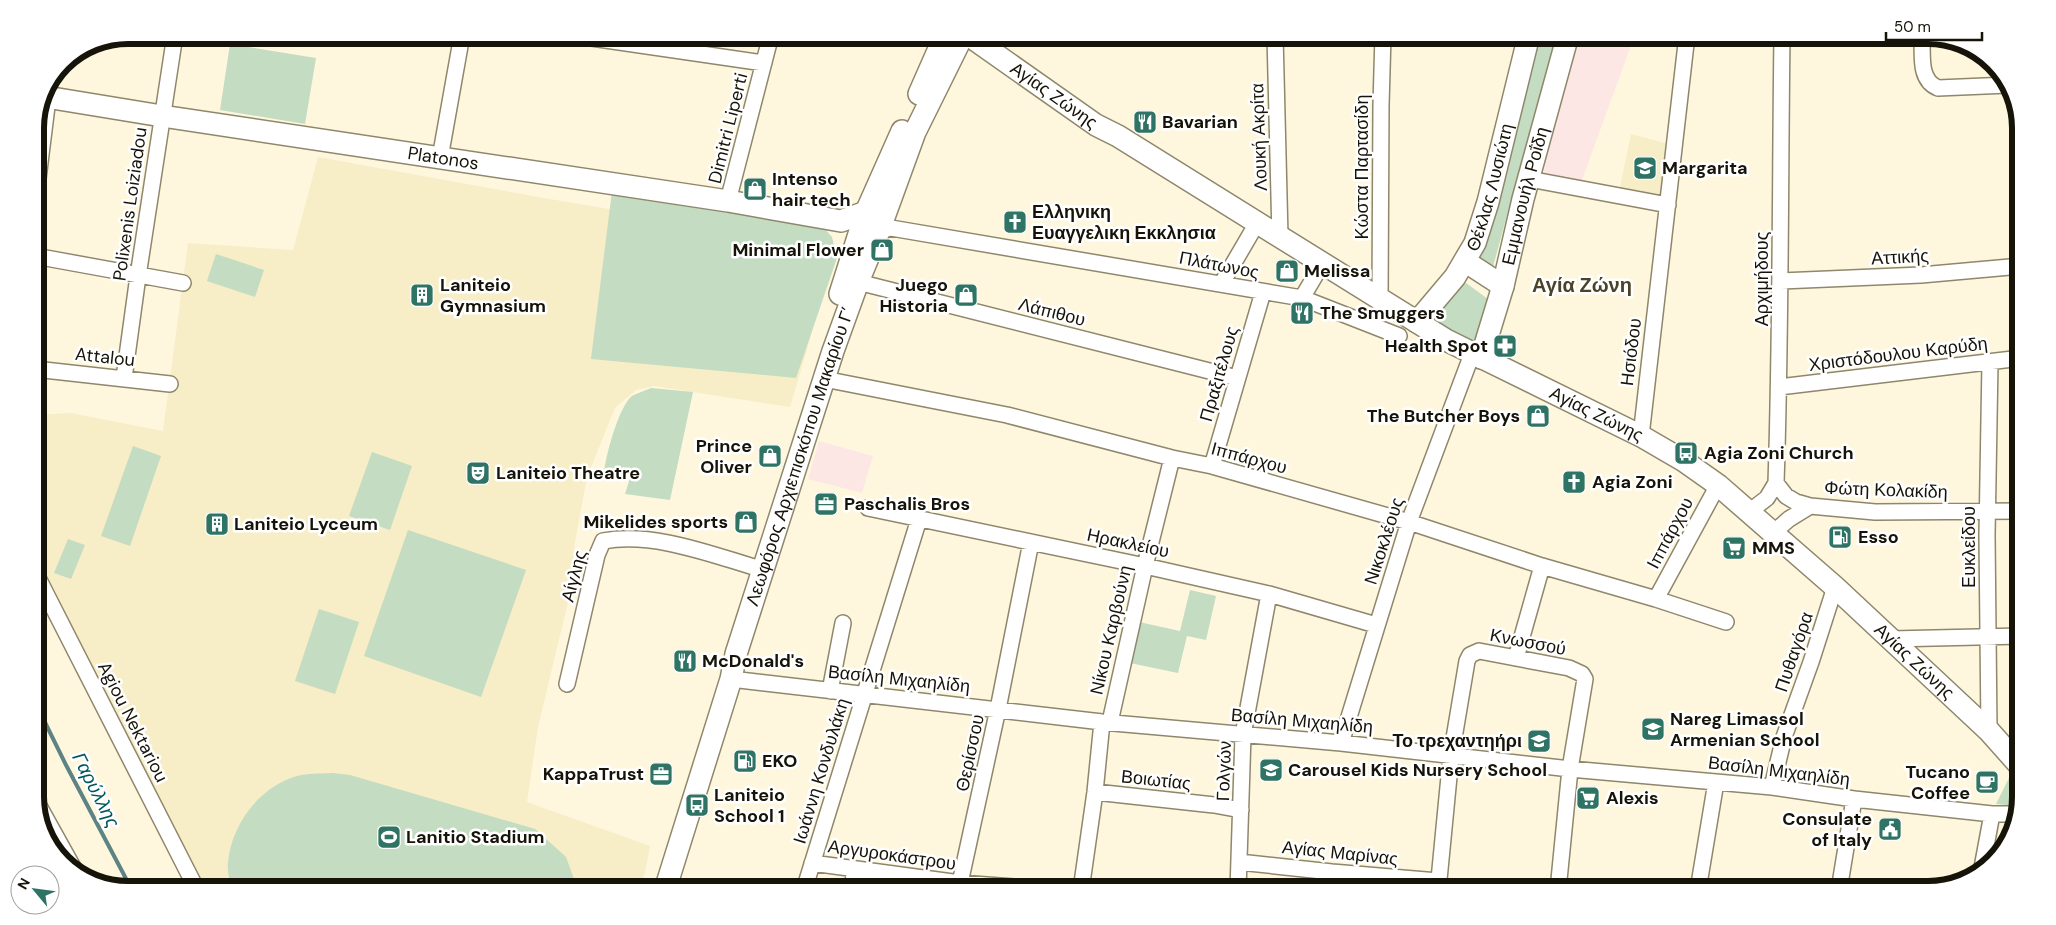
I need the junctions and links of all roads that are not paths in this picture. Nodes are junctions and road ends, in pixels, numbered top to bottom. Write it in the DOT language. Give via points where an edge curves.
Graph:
graph roads {
  1 [pos="174,44"];
  2 [pos="460,44"];
  3 [pos="633,44"];
  4 [pos="769,44"];
  5 [pos="941,44"];
  6 [pos="959,44"];
  7 [pos="981,44"];
  8 [pos="1000,44"];
  9 [pos="1275,44"];
  10 [pos="1383,44"];
  11 [pos="1527,44"];
  12 [pos="1566,44"];
  13 [pos="1686,44"];
  14 [pos="1782,44"];
  15 [pos="1922,44"];
  16 [pos="764,63"];
  17 [pos="2001,85"];
  18 [pos="49,97"];
  19 [pos="162,116"];
  20 [pos="1118,136"];
  21 [pos="440,158"];
  22 [pos="1529,179"];
  23 [pos="728,201"];
  24 [pos="1668,205"];
  25 [pos="866,212"];
  26 [pos="841,221"];
  27 [pos="1256,222"];
  28 [pos="879,231"];
  29 [pos="1280,237"];
  30 [pos="856,243"];
  31 [pos="44,258"];
  32 [pos="1466,262"];
  33 [pos="1322,264"];
  34 [pos="2012,267"];
  35 [pos="138,276"];
  36 [pos="858,282"];
  37 [pos="1781,282"];
  38 [pos="183,283"];
  39 [pos="1222,284"];
  40 [pos="1503,286"];
  41 [pos="1263,292"];
  42 [pos="1302,298"];
  43 [pos="1380,300"];
  44 [pos="1417,322"];
  45 [pos="1399,336"];
  46 [pos="1476,356"];
  47 [pos="2012,359"];
  48 [pos="1990,362"];
  49 [pos="44,370"];
  50 [pos="124,378"];
  51 [pos="1237,378"];
  52 [pos="824,379"];
  53 [pos="170,384"];
  54 [pos="1779,387"];
  55 [pos="1641,436"];
  56 [pos="1172,458"];
  57 [pos="1212,466"];
  58 [pos="1776,483"];
  59 [pos="1718,485"];
  60 [pos="1810,506"];
  61 [pos="868,508"];
  62 [pos="1987,511"];
  63 [pos="1749,512"];
  64 [pos="2012,512"];
  65 [pos="919,519"];
  66 [pos="1408,522"];
  67 [pos="1774,532"];
  68 [pos="1031,542"];
  69 [pos="1145,566"];
  70 [pos="1542,566"];
  71 [pos="754,567"];
  72 [pos="1835,587"];
  73 [pos="44,590"];
  74 [pos="1269,594"];
  75 [pos="1656,599"];
  76 [pos="1726,622"];
  77 [pos="843,623"];
  78 [pos="1376,625"];
  79 [pos="1988,636"];
  80 [pos="2012,636"];
  81 [pos="1891,639"];
  82 [pos="1516,658"];
  83 [pos="732,679"];
  84 [pos="567,684"];
  85 [pos="830,691"];
  86 [pos="864,696"];
  87 [pos="998,709"];
  88 [pos="1106,722"];
  89 [pos="1988,732"];
  90 [pos="1243,734"];
  91 [pos="1341,743"];
  92 [pos="1451,756"];
  93 [pos="2012,757"];
  94 [pos="1570,768"];
  95 [pos="1716,782"];
  96 [pos="1772,787"];
  97 [pos="1095,792"];
  98 [pos="1854,798"];
  99 [pos="1242,810"];
  100 [pos="1992,814"];
  101 [pos="2011,814"];
  102 [pos="47,822"];
  103 [pos="65,853"];
  104 [pos="668,857"];
  105 [pos="1983,861"];
  106 [pos="1239,862"];
  107 [pos="812,863"];
  108 [pos="854,869"];
  109 [pos="1332,872"];
  110 [pos="192,881"];
  111 [pos="656,881"];
  112 [pos="666,881"];
  113 [pos="807,881"];
  114 [pos="853,881"];
  115 [pos="945,881"];
  116 [pos="960,881"];
  117 [pos="1082,881"];
  118 [pos="1238,881"];
  119 [pos="1332,881"];
  120 [pos="1400,881"];
  121 [pos="1438,881"];
  122 [pos="1559,881"];
  123 [pos="1700,881"];
  124 [pos="1840,881"];
  1 -- 19 [label="street, Polixenis Loiziadou"];
  2 -- 21 [label="street"];
  3 -- 16 [label="street"];
  4 -- 16 [label="street, Dimitri Liperti"];
  5 -- 25 [label="main road, Λεωφόρος Αρχιεπισκόπου Μακαρίου Γ’"];
  6 -- 28 [label="main road, Λεωφόρος Αρχιεπισκόπου Μακαρίου Γ’" via="915,132"];
  7 -- 20 [label="main road, Αγίας Ζώνης" via="1096,125"];
  8 -- 20 [label="main road, Αγίας Ζώνης" via="1100,116"];
  9 -- 29 [label="street, Λουκή Ακρίτα"];
  10 -- 43 [label="street, Κώστα Παρτασίδη"];
  11 -- 32 [label="main road, Θέκλας Λυσιώτη" via="1488,202 1476,243"];
  12 -- 22 [label="main road, Εμμανουήλ Ροΐδη"];
  13 -- 24 [label="street, Ησιόδου"];
  14 -- 37 [label="street, Αρχιμήδους"];
  15 -- 17 [label="street" via="1924,77 1929,85 1938,88"];
  16 -- 23 [label="street, Dimitri Liperti"];
  18 -- 19 [label="main road, Platonos"];
  19 -- 21 [label="main road, Platonos"];
  19 -- 35 [label="street, Polixenis Loiziadou"];
  20 -- 27 [label="main road, Αγίας Ζώνης"];
  21 -- 23 [label="main road, Platonos"];
  22 -- 24 [label="street"];
  22 -- 40 [label="main road, Εμμανουήλ Ροΐδη"];
  23 -- 26 [label="main road, Platonos"];
  24 -- 55 [label="street, Ησιόδου"];
  25 -- 26 [label="main road, Platonos"];
  25 -- 30 [label="main road, Λεωφόρος Αρχιεπισκόπου Μακαρίου Γ’"];
  26 -- 30 [label="main road"];
  27 -- 29 [label="main road, Αγίας Ζώνης"];
  27 -- 39 [label="street"];
  28 -- 36 [label="main road, Λεωφόρος Αρχιεπισκόπου Μακαρίου Γ’"];
  28 -- 39 [label="street, Πλάτωνος" via="891,228"];
  29 -- 33 [label="main road, Αγίας Ζώνης"];
  30 -- 71 [label="main road, Λεωφόρος Αρχιεπισκόπου Μακαρίου Γ’"];
  31 -- 35 [label="street"];
  32 -- 40 [label="main road"];
  32 -- 44 [label="main road, Θέκλας Λυσιώτη"];
  33 -- 42 [label="street"];
  33 -- 43 [label="main road, Αγίας Ζώνης"];
  34 -- 37 [label="street, Αττικής"];
  35 -- 38 [label="street"];
  35 -- 50 [label="street, Polixenis Loiziadou"];
  36 -- 51 [label="street, Λάπιθου"];
  36 -- 52 [label="main road, Λεωφόρος Αρχιεπισκόπου Μακαρίου Γ’"];
  37 -- 54 [label="street, Αρχιμήδους"];
  39 -- 41 [label="street, Πλάτωνος"];
  40 -- 46 [label="main road, Εμμανουήλ Ροΐδη"];
  41 -- 42 [label="street, Πλάτωνος"];
  41 -- 51 [label="street, Πραξιτέλους"];
  42 -- 45 [label="street, Πλάτωνος"];
  43 -- 44 [label="main road, Αγίας Ζώνης"];
  44 -- 46 [label="main road, Αγίας Ζώνης"];
  46 -- 55 [label="main road, Αγίας Ζώνης"];
  46 -- 66 [label="street, Νικοκλέους"];
  47 -- 48 [label="street, Χριστόδουλου Καρύδη"];
  48 -- 54 [label="street, Χριστόδουλου Καρύδη"];
  48 -- 62 [label="street, Ευκλείδου"];
  49 -- 50 [label="street, Attalou"];
  50 -- 53 [label="street, Attalou"];
  51 -- 57 [label="street, Πραξιτέλους"];
  52 -- 56 [label="street, Ιππάρχου" via="1007,415"];
  52 -- 83 [label="main road, Λεωφόρος Αρχιεπισκόπου Μακαρίου Γ’" via="736,654"];
  54 -- 58 [label="street, Αρχιμήδους"];
  55 -- 59 [label="main road, Αγίας Ζώνης"];
  56 -- 57 [label="street, Ιππάρχου"];
  56 -- 69 [label="street, Νίκου Καρβούνη"];
  57 -- 66 [label="street, Ιππάρχου"];
  58 -- 60 [label="street, Φώτη Κολακίδη" via="1786,496"];
  58 -- 63 [label="street" via="1767,498"];
  59 -- 63 [label="main road, Αγίας Ζώνης"];
  59 -- 75 [label="street, Ιππάρχου"];
  60 -- 62 [label="street, Φώτη Κολακίδη" via="1875,512"];
  60 -- 67 [label="street, Φώτη Κολακίδη"];
  61 -- 65 [label="street, Ηρακλείου"];
  62 -- 64 [label="street, Φώτη Κολακίδη"];
  62 -- 79 [label="street, Ευκλείδου"];
  63 -- 67 [label="main road, Αγίας Ζώνης"];
  65 -- 68 [label="street, Ηρακλείου"];
  65 -- 86 [label="street, Ιωάννη Κονδυλάκη"];
  66 -- 70 [label="street, Ιππάρχου"];
  66 -- 78 [label="street, Νικοκλέους"];
  67 -- 72 [label="main road, Αγίας Ζώνης"];
  68 -- 69 [label="street, Ηρακλείου"];
  68 -- 87 [label="street, Θερίσσου"];
  69 -- 74 [label="street, Ηρακλείου"];
  69 -- 88 [label="street, Νίκου Καρβούνη"];
  70 -- 75 [label="street, Ιππάρχου"];
  70 -- 82 [label="street"];
  71 -- 84 [label="street, Αίγλης" via="679,544 618,538 603,541"];
  71 -- 104 [label="main road, Λεωφόρος Αρχιεπισκόπου Μακαρίου Γ’"];
  72 -- 81 [label="main road, Αγίας Ζώνης"];
  72 -- 96 [label="street, Πυθαγόρα" via="1784,737"];
  73 -- 110 [label="street, Agiou Nektariou"];
  74 -- 78 [label="street, Ηρακλείου"];
  74 -- 90 [label="street, Γολγών"];
  75 -- 76 [label="street, Ιππάρχου"];
  77 -- 85 [label="street"];
  78 -- 91 [label="street, Νικοκλέους"];
  79 -- 80 [label="street"];
  79 -- 81 [label="street"];
  79 -- 89 [label="street, Ευκλείδου"];
  81 -- 89 [label="main road, Αγίας Ζώνης"];
  82 -- 92 [label="street, Κνωσσού" via="1479,651 1470,655"];
  82 -- 94 [label="street, Κνωσσού" via="1568,668 1582,674 1585,681"];
  83 -- 85 [label="street, Βασίλη Μιχαηλίδη"];
  83 -- 104 [label="main road, Λεωφόρος Αρχιεπισκόπου Μακαρίου Γ’"];
  85 -- 86 [label="street, Βασίλη Μιχαηλίδη"];
  86 -- 87 [label="street, Βασίλη Μιχαηλίδη"];
  86 -- 107 [label="street, Ιωάννη Κονδυλάκη"];
  87 -- 88 [label="street, Βασίλη Μιχαηλίδη"];
  87 -- 116 [label="street, Θερίσσου"];
  88 -- 90 [label="street, Βασίλη Μιχαηλίδη"];
  88 -- 97 [label="street, Νίκου Καρβούνη"];
  89 -- 93 [label="main road, Αγίας Ζώνης"];
  90 -- 91 [label="street, Βασίλη Μιχαηλίδη"];
  90 -- 99 [label="street, Γολγών"];
  91 -- 92 [label="street, Βασίλη Μιχαηλίδη"];
  92 -- 94 [label="street, Βασίλη Μιχαηλίδη"];
  92 -- 121 [label="street"];
  94 -- 95 [label="street, Βασίλη Μιχαηλίδη"];
  94 -- 122 [label="street"];
  95 -- 96 [label="street, Βασίλη Μιχαηλίδη"];
  95 -- 123 [label="street"];
  96 -- 98 [label="street, Βασίλη Μιχαηλίδη"];
  97 -- 99 [label="street, Βοιωτίας"];
  97 -- 117 [label="street, Νίκου Καρβούνη"];
  98 -- 100 [label="street, Βασίλη Μιχαηλίδη"];
  98 -- 124 [label="street"];
  99 -- 106 [label="street, Γολγών"];
  100 -- 101 [label="street, Βασίλη Μιχαηλίδη"];
  100 -- 105 [label="street"];
  102 -- 103 [label="street"];
  104 -- 111 [label="main road, Λεωφόρος Αρχιεπισκόπου Μακαρίου Γ’"];
  104 -- 112 [label="main road, Λεωφόρος Αρχιεπισκόπου Μακαρίου Γ’"];
  106 -- 109 [label="street, Αγίας Μαρίνας"];
  106 -- 118 [label="street, Γολγών"];
  107 -- 108 [label="street, Αργυροκάστρου"];
  107 -- 113 [label="street, Ιωάννη Κονδυλάκη"];
  108 -- 114 [label="street"];
  108 -- 115 [label="street, Αργυροκάστρου"];
  109 -- 119 [label="street"];
  109 -- 120 [label="street, Αγίας Μαρίνας"];
}
